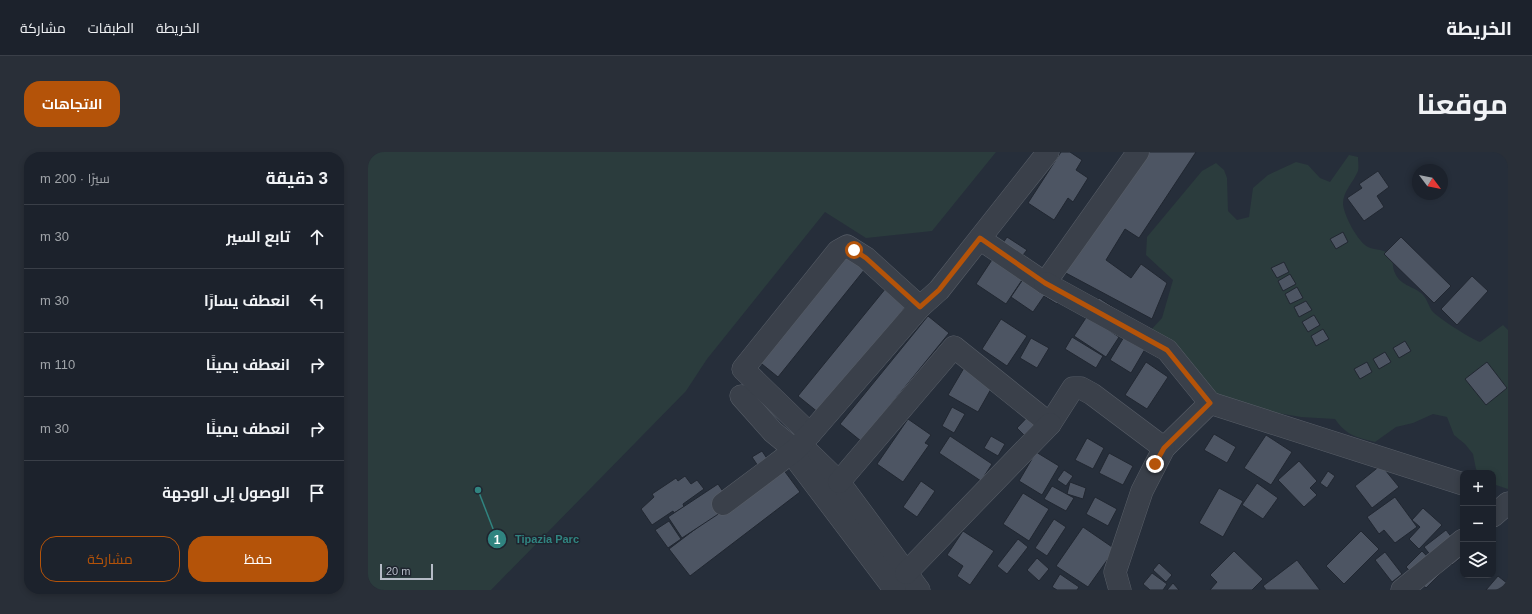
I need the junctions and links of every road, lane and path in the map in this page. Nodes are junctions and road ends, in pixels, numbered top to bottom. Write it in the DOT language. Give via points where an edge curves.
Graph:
graph roads {
  1 [pos="1048,152"];
  2 [pos="1138,152"];
  3 [pos="980,238"];
  4 [pos="1045,283"];
  5 [pos="920,307"];
  6 [pos="741,396"];
  7 [pos="1210,403"];
  8 [pos="1050,424"];
  9 [pos="810,434"];
  10 [pos="1164,448"];
  11 [pos="795,450"];
  12 [pos="839,482"];
  13 [pos="1460,483"];
  14 [pos="1496,494"];
  15 [pos="1508,498"];
  16 [pos="1508,503"];
  17 [pos="723,504"];
  18 [pos="1496,513"];
  19 [pos="1461,542"];
  20 [pos="901,581"];
  21 [pos="1117,589"];
  22 [pos="919,590"];
  23 [pos="1402,590"];
  1 -- 3 [label="street"];
  2 -- 4 [label="street"];
  3 -- 4 [label="street"];
  3 -- 5 [label="street" via="939,290"];
  4 -- 7 [label="street" via="1167,350"];
  5 -- 9 [label="street"];
  5 -- 9 [label="street" via="866,258 847,246 838,251 743,369"];
  6 -- 11 [label="street" via="773,432"];
  7 -- 10 [label="street"];
  7 -- 13 [label="street"];
  8 -- 10 [label="street" via="1073,388 1081,388"];
  8 -- 12 [label="street" via="954,347"];
  8 -- 20 [label="street"];
  9 -- 11 [label="street"];
  10 -- 21 [label="street" via="1142,491 1115,572"];
  11 -- 12 [label="street" via="808,452"];
  11 -- 17 [label="street"];
  11 -- 20 [label="street" via="799,463"];
  12 -- 20 [label="street"];
  14 -- 15 [label="street"];
  16 -- 18 [label="street"];
  19 -- 23 [label="street"];
  20 -- 22 [label="street"];
}
